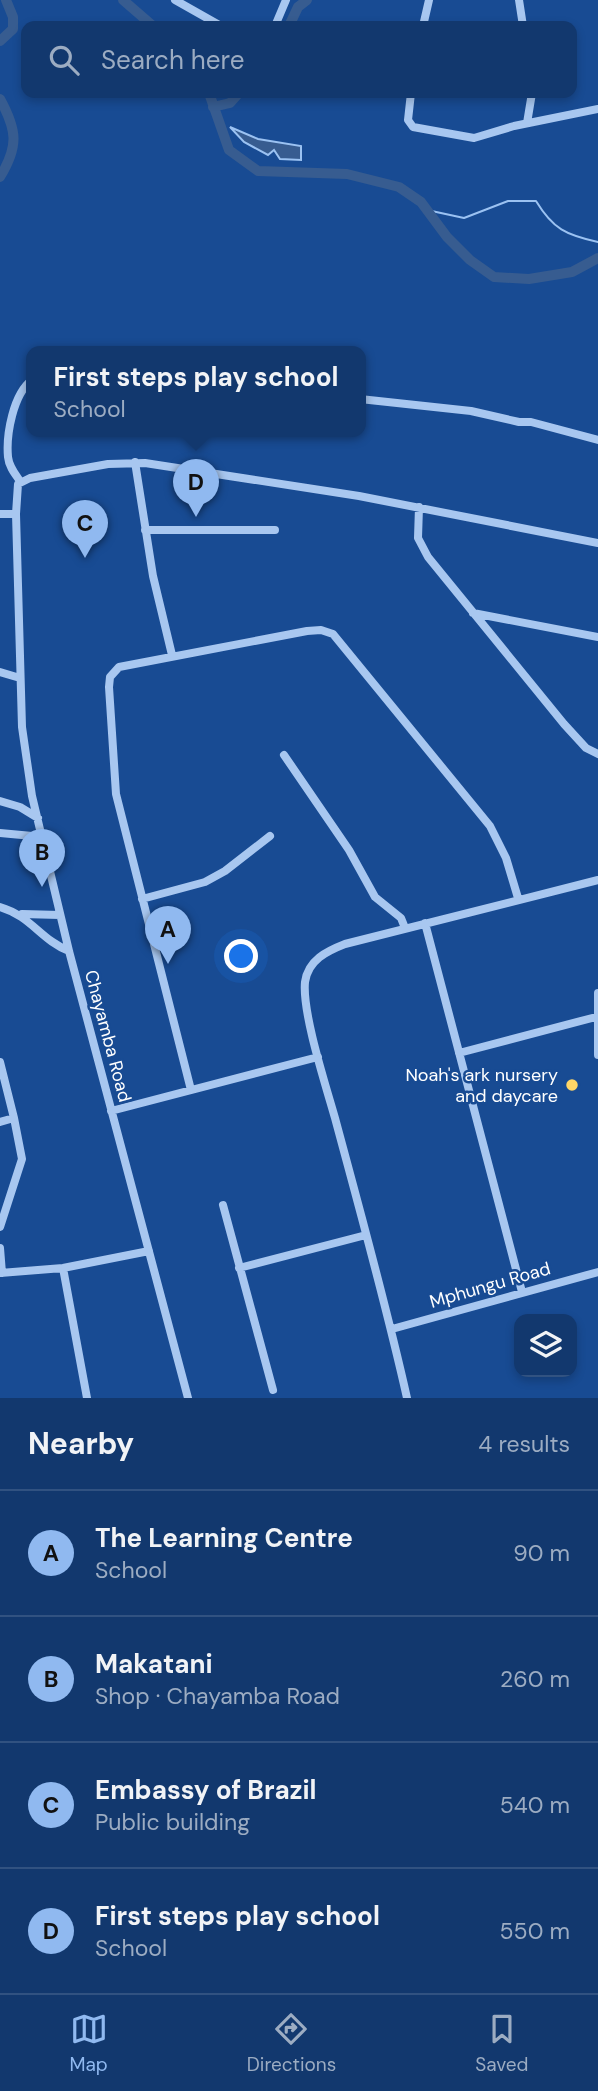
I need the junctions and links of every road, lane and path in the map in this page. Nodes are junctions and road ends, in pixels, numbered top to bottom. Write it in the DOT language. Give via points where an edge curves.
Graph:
graph roads {
  1 [pos="175,0"];
  2 [pos="286,0"];
  3 [pos="429,0"];
  4 [pos="519,0"];
  5 [pos="212,21"];
  6 [pos="277,21"];
  7 [pos="424,21"];
  8 [pos="522,21"];
  9 [pos="410,98"];
  10 [pos="531,98"];
  11 [pos="598,109"];
  12 [pos="527,123"];
  13 [pos="26,388"];
  14 [pos="366,400"];
  15 [pos="598,440"];
  16 [pos="135,462"];
  17 [pos="20,481"];
  18 [pos="419,508"];
  19 [pos="0,514"];
  20 [pos="16,514"];
  21 [pos="145,530"];
  22 [pos="275,530"];
  23 [pos="598,543"];
  24 [pos="473,613"];
  25 [pos="598,637"];
  26 [pos="172,655"];
  27 [pos="0,672"];
  28 [pos="20,678"];
  29 [pos="598,754"];
  30 [pos="284,755"];
  31 [pos="0,801"];
  32 [pos="38,818"];
  33 [pos="0,834"];
  34 [pos="270,836"];
  35 [pos="43,837"];
  36 [pos="598,880"];
  37 [pos="517,898"];
  38 [pos="142,899"];
  39 [pos="0,907"];
  40 [pos="22,915"];
  41 [pos="60,915"];
  42 [pos="425,923"];
  43 [pos="404,928"];
  44 [pos="69,951"];
  45 [pos="598,993"];
  46 [pos="596,1017"];
  47 [pos="459,1053"];
  48 [pos="598,1055"];
  49 [pos="318,1057"];
  50 [pos="0,1062"];
  51 [pos="191,1090"];
  52 [pos="111,1111"];
  53 [pos="14,1118"];
  54 [pos="0,1122"];
  55 [pos="223,1205"];
  56 [pos="0,1227"];
  57 [pos="366,1235"];
  58 [pos="0,1248"];
  59 [pos="149,1251"];
  60 [pos="63,1268"];
  61 [pos="239,1268"];
  62 [pos="598,1272"];
  63 [pos="1,1273"];
  64 [pos="522,1292"];
  65 [pos="391,1329"];
  66 [pos="273,1390"];
  67 [pos="87,1398"];
  68 [pos="188,1398"];
  69 [pos="407,1398"];
  1 -- 5 [label="street"];
  2 -- 6 [label="street"];
  3 -- 7 [label="street"];
  4 -- 8 [label="street"];
  9 -- 12 [label="street" via="408,120 413,127 467,138"];
  10 -- 12 [label="street"];
  11 -- 12 [label="street"];
  13 -- 17 [label="street" via="8,440 9,464"];
  14 -- 15 [label="street" via="471,411"];
  16 -- 17 [label="street"];
  16 -- 18 [label="street"];
  16 -- 21 [label="street"];
  17 -- 20 [label="street, Chayamba Road"];
  18 -- 23 [label="street"];
  18 -- 24 [label="street" via="420,547"];
  19 -- 20 [label="street"];
  20 -- 28 [label="street, Chayamba Road"];
  21 -- 22 [label="street"];
  21 -- 26 [label="street"];
  24 -- 25 [label="street"];
  24 -- 29 [label="street" via="564,724"];
  26 -- 37 [label="street" via="307,631 332,634 490,826 506,858"];
  26 -- 38 [label="street" via="123,665 109,681 113,775"];
  27 -- 28 [label="street"];
  28 -- 32 [label="street, Chayamba Road" via="24,754"];
  30 -- 43 [label="street" via="375,897 401,918"];
  31 -- 32 [label="street"];
  32 -- 35 [label="street, Chayamba Road"];
  33 -- 35 [label="street"];
  34 -- 38 [label="street" via="205,882"];
  35 -- 41 [label="street, Chayamba Road"];
  36 -- 37 [label="street"];
  37 -- 42 [label="street"];
  38 -- 51 [label="street"];
  39 -- 40 [label="street"];
  40 -- 41 [label="street"];
  40 -- 44 [label="street" via="51,943"];
  41 -- 44 [label="street, Chayamba Road"];
  42 -- 43 [label="street"];
  42 -- 47 [label="street"];
  43 -- 49 [label="street" via="332,949 313,962 305,991"];
  44 -- 52 [label="street, Chayamba Road"];
  45 -- 46 [label="street"];
  46 -- 47 [label="street"];
  46 -- 48 [label="street"];
  47 -- 64 [label="street"];
  49 -- 51 [label="street"];
  49 -- 57 [label="street"];
  50 -- 53 [label="street"];
  51 -- 52 [label="street"];
  52 -- 59 [label="street, Chayamba Road"];
  53 -- 54 [label="street"];
  53 -- 56 [label="street" via="22,1159"];
  55 -- 61 [label="street"];
  57 -- 61 [label="street"];
  57 -- 65 [label="street"];
  58 -- 63 [label="street"];
  59 -- 60 [label="street"];
  59 -- 68 [label="street, Chayamba Road"];
  60 -- 63 [label="street"];
  60 -- 67 [label="street"];
  61 -- 66 [label="street"];
  62 -- 64 [label="street, Mphungu Road"];
  64 -- 65 [label="street, Mphungu Road"];
  65 -- 69 [label="street"];
}
